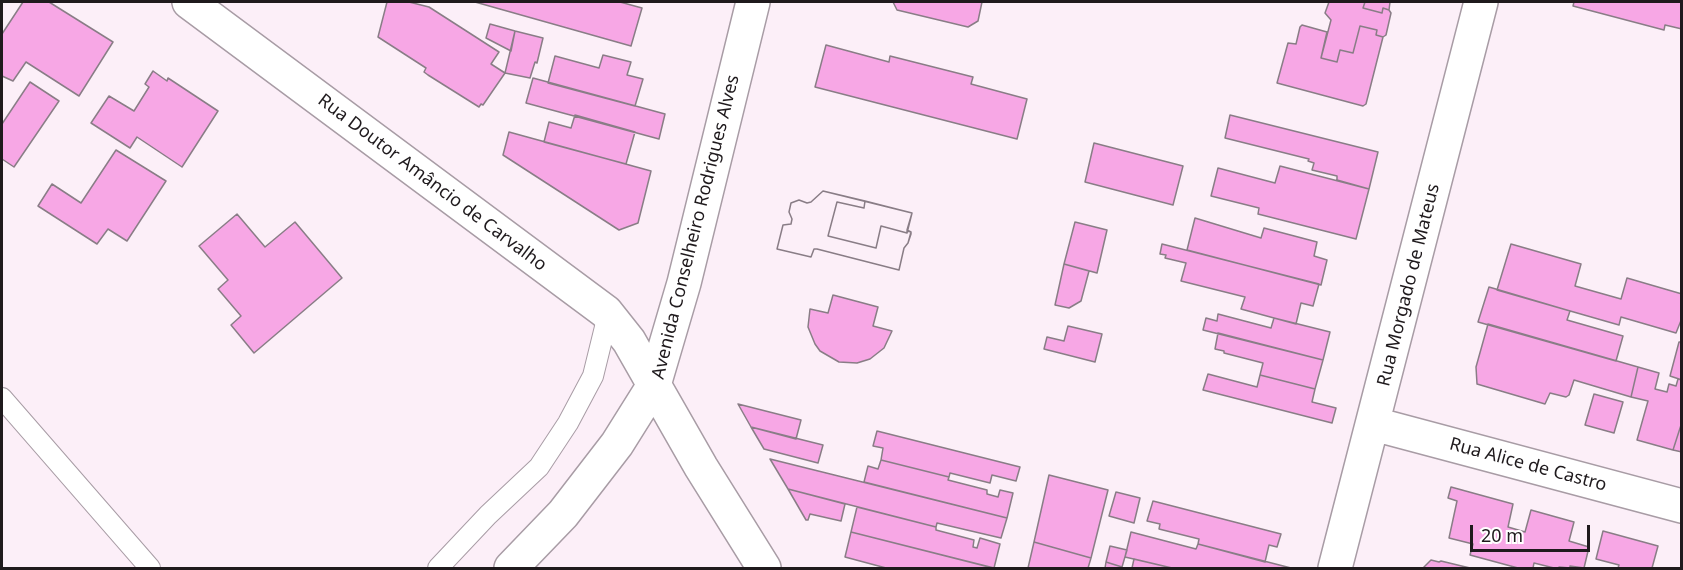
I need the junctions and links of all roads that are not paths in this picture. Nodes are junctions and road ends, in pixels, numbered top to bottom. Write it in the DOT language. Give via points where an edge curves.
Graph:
graph roads {
  1 [pos="189,2"];
  2 [pos="753,2"];
  3 [pos="1481,2"];
  4 [pos="608,315"];
  5 [pos="654,385"];
  6 [pos="2,398"];
  7 [pos="1374,424"];
  8 [pos="1682,506"];
  9 [pos="150,568"];
  10 [pos="438,568"];
  11 [pos="511,568"];
  12 [pos="764,568"];
  13 [pos="1335,568"];
  1 -- 4 [label="street, Rua Doutor Amâncio de Carvalho"];
  2 -- 5 [label="street, Avenida Conselheiro Rodrigues Alves" via="684,284"];
  3 -- 7 [label="street, Rua Morgado de Mateus"];
  4 -- 5 [label="street, Rua Doutor Amâncio de Carvalho" via="629,341"];
  4 -- 10 [label="lane" via="593,376 539,467"];
  5 -- 11 [label="street" via="617,444 563,514"];
  5 -- 12 [label="street, Avenida Conselheiro Rodrigues Alves"];
  6 -- 9 [label="lane"];
  7 -- 8 [label="street, Rua Alice de Castro"];
  7 -- 13 [label="street, Rua Morgado de Mateus"];
}
